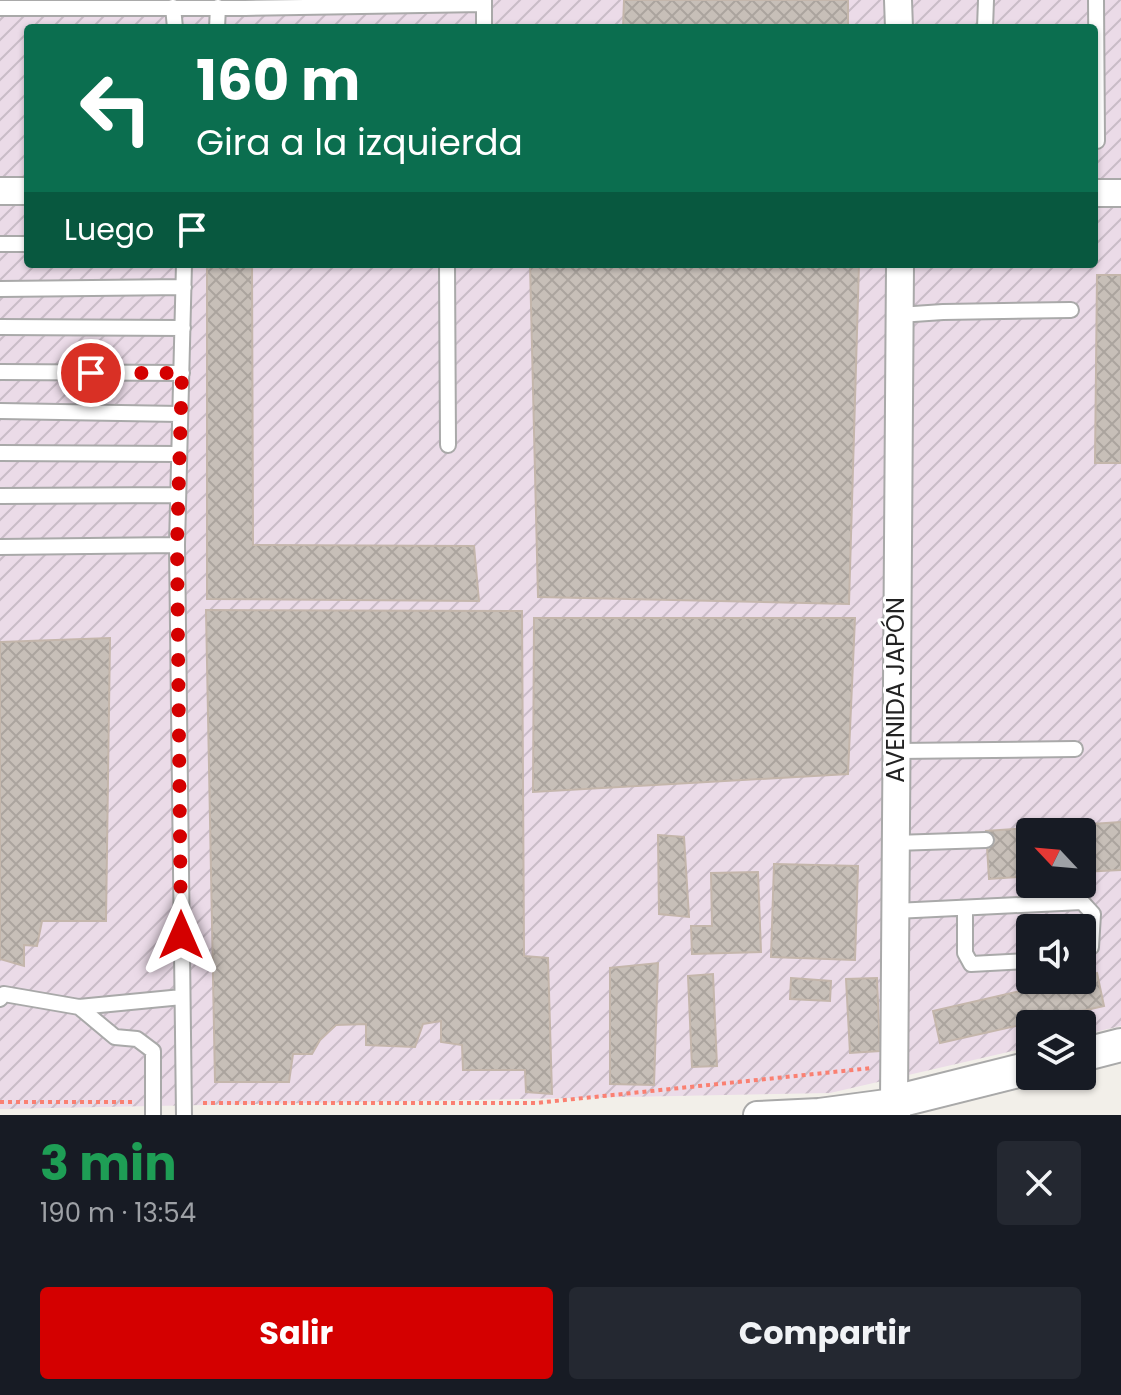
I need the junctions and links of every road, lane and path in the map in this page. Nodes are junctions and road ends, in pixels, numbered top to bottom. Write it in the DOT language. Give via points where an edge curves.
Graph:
graph roads {
  1 [pos="898,0"];
  2 [pos="986,0"];
  3 [pos="1096,0"];
  4 [pos="484,2"];
  5 [pos="173,7"];
  6 [pos="218,7"];
  7 [pos="0,8"];
  8 [pos="175,24"];
  9 [pos="217,24"];
  10 [pos="484,24"];
  11 [pos="899,24"];
  12 [pos="985,24"];
  13 [pos="1096,24"];
  14 [pos="0,191"];
  15 [pos="24,191"];
  16 [pos="1098,193"];
  17 [pos="1121,193"];
  18 [pos="0,244"];
  19 [pos="24,244"];
  20 [pos="184,268"];
  21 [pos="447,268"];
  22 [pos="900,268"];
  23 [pos="184,287"];
  24 [pos="0,289"];
  25 [pos="1071,310"];
  26 [pos="899,315"];
  27 [pos="0,327"];
  28 [pos="183,328"];
  29 [pos="0,372"];
  30 [pos="182,373"];
  31 [pos="0,411"];
  32 [pos="180,414"];
  33 [pos="448,445"];
  34 [pos="0,453"];
  35 [pos="179,454"];
  36 [pos="178,495"];
  37 [pos="0,496"];
  38 [pos="177,545"];
  39 [pos="0,547"];
  40 [pos="1075,749"];
  41 [pos="896,751"];
  42 [pos="986,840"];
  43 [pos="895,843"];
  44 [pos="965,908"];
  45 [pos="895,911"];
  46 [pos="1093,914"];
  47 [pos="1016,962"];
  48 [pos="182,997"];
  49 [pos="0,999"];
  50 [pos="79,1007"];
  51 [pos="1121,1045"];
  52 [pos="1096,1051"];
  53 [pos="876,1068"];
  54 [pos="1016,1072"];
  55 [pos="0,1102"];
  56 [pos="894,1108"];
  57 [pos="154,1109"];
  58 [pos="184,1109"];
  59 [pos="757,1115"];
  1 -- 11 [label="street"];
  2 -- 12 [label="lane"];
  3 -- 13 [label="lane"];
  4 -- 6 [label="lane"];
  4 -- 10 [label="lane"];
  5 -- 6 [label="lane"];
  5 -- 7 [label="lane"];
  5 -- 8 [label="lane"];
  6 -- 9 [label="lane"];
  14 -- 15 [label="street"];
  16 -- 17 [label="street"];
  18 -- 19 [label="lane"];
  20 -- 23 [label="lane"];
  21 -- 33 [label="lane"];
  22 -- 26 [label="street, AVENIDA JAPÓN"];
  23 -- 24 [label="lane"];
  23 -- 28 [label="lane"];
  25 -- 26 [label="lane"];
  26 -- 41 [label="street, AVENIDA JAPÓN"];
  27 -- 28 [label="lane"];
  28 -- 30 [label="lane"];
  29 -- 30 [label="lane"];
  30 -- 32 [label="lane"];
  31 -- 32 [label="lane"];
  32 -- 35 [label="lane"];
  34 -- 35 [label="lane"];
  35 -- 36 [label="lane"];
  36 -- 37 [label="lane"];
  36 -- 38 [label="lane"];
  38 -- 39 [label="lane"];
  38 -- 48 [label="lane"];
  40 -- 41 [label="lane"];
  41 -- 43 [label="street, AVENIDA JAPÓN"];
  42 -- 43 [label="lane"];
  43 -- 45 [label="street, AVENIDA JAPÓN"];
  44 -- 45 [label="lane"];
  44 -- 46 [label="lane" via="1082,902"];
  44 -- 47 [label="lane" via="965,953 971,964"];
  45 -- 56 [label="street, AVENIDA JAPÓN"];
  48 -- 50 [label="lane"];
  48 -- 58 [label="lane"];
  49 -- 50 [label="lane" via="4,994"];
  50 -- 57 [label="lane" via="115,1037 137,1039 153,1051"];
  51 -- 52 [label="street"];
  53 -- 58 [label="path" via="536,1103"];
  54 -- 56 [label="street"];
  55 -- 57 [label="path"];
  56 -- 59 [label="street"];
}
